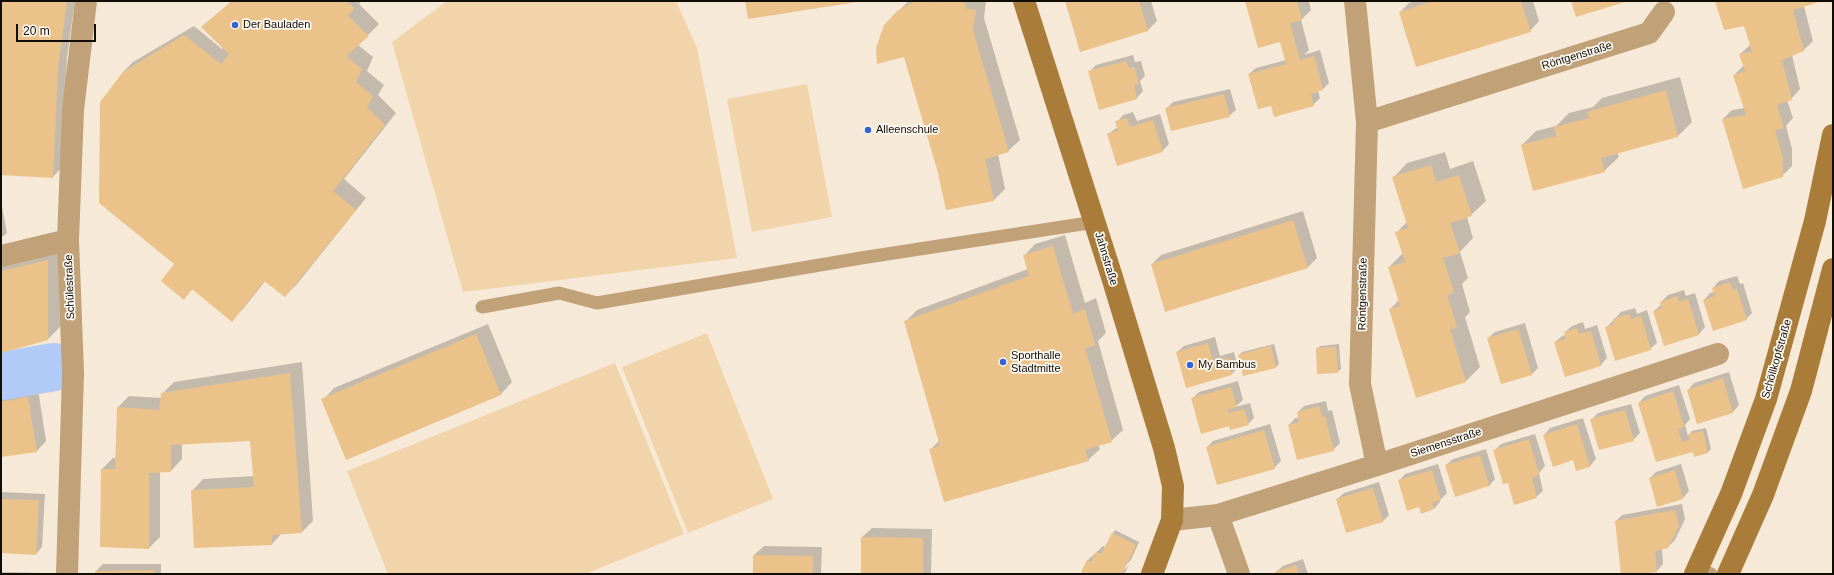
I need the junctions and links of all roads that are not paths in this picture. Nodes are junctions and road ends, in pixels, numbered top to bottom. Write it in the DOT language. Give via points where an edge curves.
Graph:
graph roads {
  1 [pos="86,1"];
  2 [pos="1024,1"];
  3 [pos="1355,1"];
  4 [pos="1664,12"];
  5 [pos="1367,122"];
  6 [pos="1833,135"];
  7 [pos="1095,222"];
  8 [pos="68,240"];
  9 [pos="1,256"];
  10 [pos="1833,269"];
  11 [pos="482,307"];
  12 [pos="1718,354"];
  13 [pos="1377,465"];
  14 [pos="1218,515"];
  15 [pos="1172,520"];
  16 [pos="1701,572"];
  17 [pos="67,574"];
  18 [pos="1152,574"];
  19 [pos="1238,574"];
  20 [pos="1728,574"];
  1 -- 8 [label="street, Schülestraße" via="72,110"];
  2 -- 7 [label="main road, Jahnstraße"];
  3 -- 5 [label="street, Röntgenstraße"];
  4 -- 5 [label="street, Röntgenstraße" via="1649,33"];
  5 -- 13 [label="street, Röntgenstraße" via="1360,384"];
  6 -- 16 [label="main road, Schöllkopfstraße" via="1815,220 1766,400"];
  7 -- 11 [label="lane" via="861,258 597,303 559,293"];
  7 -- 15 [label="main road, Jahnstraße" via="1164,448 1173,486"];
  8 -- 9 [label="street"];
  8 -- 17 [label="street, Schülestraße" via="73,373"];
  10 -- 20 [label="main road" via="1801,391 1763,495"];
  12 -- 13 [label="street, Siemensstraße"];
  13 -- 14 [label="street, Siemensstraße"];
  14 -- 15 [label="street, Siemensstraße"];
  14 -- 19 [label="street"];
  15 -- 18 [label="main road, Jahnstraße"];
}
